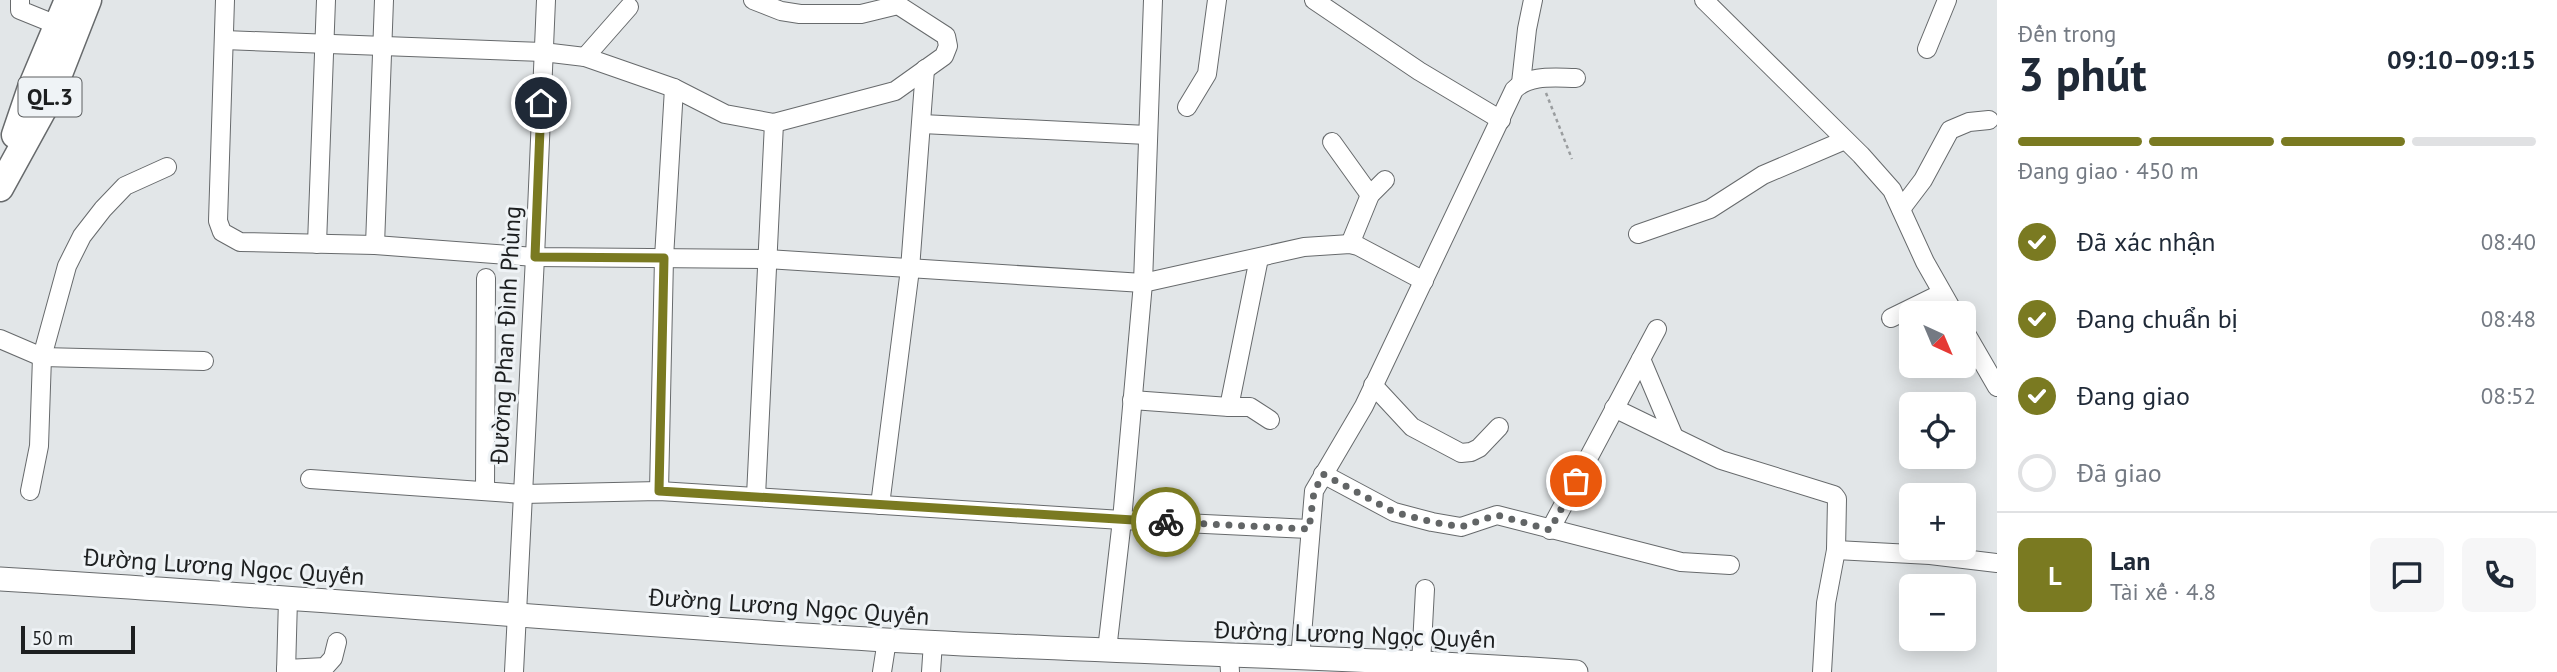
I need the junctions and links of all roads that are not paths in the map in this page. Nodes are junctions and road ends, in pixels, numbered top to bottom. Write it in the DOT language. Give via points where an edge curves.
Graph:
graph roads {
  1 [pos="20,0"];
  2 [pos="68,0"];
  3 [pos="88,0"];
  4 [pos="225,0"];
  5 [pos="326,0"];
  6 [pos="384,0"];
  7 [pos="546,0"];
  8 [pos="753,0"];
  9 [pos="1153,0"];
  10 [pos="1217,0"];
  11 [pos="1314,0"];
  12 [pos="1533,0"];
  13 [pos="1704,0"];
  14 [pos="1947,0"];
  15 [pos="629,7"];
  16 [pos="57,25"];
  17 [pos="224,40"];
  18 [pos="324,46"];
  19 [pos="383,48"];
  20 [pos="1927,49"];
  21 [pos="543,52"];
  22 [pos="585,57"];
  23 [pos="925,69"];
  24 [pos="1576,78"];
  25 [pos="1529,81"];
  26 [pos="674,89"];
  27 [pos="1187,107"];
  28 [pos="1501,120"];
  29 [pos="1989,120"];
  30 [pos="774,123"];
  31 [pos="922,124"];
  32 [pos="1147,135"];
  33 [pos="1845,140"];
  34 [pos="1332,142"];
  35 [pos="167,167"];
  36 [pos="1385,180"];
  37 [pos="0,185"];
  38 [pos="1370,195"];
  39 [pos="1901,209"];
  40 [pos="1638,234"];
  41 [pos="317,244"];
  42 [pos="1350,244"];
  43 [pos="375,245"];
  44 [pos="535,257"];
  45 [pos="664,258"];
  46 [pos="1259,258"];
  47 [pos="767,259"];
  48 [pos="910,269"];
  49 [pos="486,278"];
  50 [pos="1424,281"];
  51 [pos="1143,283"];
  52 [pos="1946,301"];
  53 [pos="1657,329"];
  54 [pos="0,339"];
  55 [pos="1976,351"];
  56 [pos="42,357"];
  57 [pos="1641,359"];
  58 [pos="204,361"];
  59 [pos="1373,385"];
  60 [pos="1997,387"];
  61 [pos="1132,401"];
  62 [pos="1229,407"];
  63 [pos="1614,408"];
  64 [pos="1270,420"];
  65 [pos="1499,427"];
  66 [pos="1674,437"];
  67 [pos="1323,474"];
  68 [pos="310,479"];
  69 [pos="485,490"];
  70 [pos="30,491"];
  71 [pos="659,491"];
  72 [pos="523,494"];
  73 [pos="756,496"];
  74 [pos="880,505"];
  75 [pos="1122,520"];
  76 [pos="1309,529"];
  77 [pos="1550,530"];
  78 [pos="1836,550"];
  79 [pos="1997,563"];
  80 [pos="1730,565"];
  81 [pos="0,579"];
  82 [pos="1425,589"];
  83 [pos="288,599"];
  84 [pos="517,616"];
  85 [pos="887,640"];
  86 [pos="337,642"];
  87 [pos="933,642"];
  88 [pos="1107,650"];
  89 [pos="1300,659"];
  90 [pos="1230,664"];
  91 [pos="1420,664"];
  92 [pos="286,670"];
  93 [pos="1526,670"];
  94 [pos="514,672"];
  95 [pos="882,672"];
  96 [pos="931,672"];
  97 [pos="1576,672"];
  98 [pos="1822,672"];
  1 -- 16 [label="street" via="20,10"];
  2 -- 16 [label="highway, QL.3"];
  3 -- 37 [label="highway, QL.3" via="50,97"];
  4 -- 17 [label="street"];
  5 -- 18 [label="street"];
  6 -- 19 [label="street"];
  7 -- 21 [label="street, Đường Phan Đình Phùng"];
  8 -- 23 [label="street" via="800,14 861,14 898,5 946,36 944,56"];
  9 -- 32 [label="street"];
  10 -- 27 [label="street" via="1206,74"];
  11 -- 28 [label="street"];
  12 -- 25 [label="street" via="1527,29"];
  13 -- 33 [label="street"];
  14 -- 20 [label="street"];
  15 -- 22 [label="street"];
  16 -- 37 [label="highway, QL.3"];
  17 -- 18 [label="street"];
  17 -- 41 [label="street" via="218,221 222,232 240,242"];
  18 -- 19 [label="street"];
  18 -- 41 [label="street"];
  19 -- 21 [label="street"];
  19 -- 43 [label="street"];
  21 -- 22 [label="street"];
  21 -- 44 [label="street, Đường Phan Đình Phùng"];
  22 -- 26 [label="street"];
  23 -- 30 [label="street" via="895,91"];
  23 -- 31 [label="street"];
  24 -- 25 [label="street"];
  25 -- 28 [label="street" via="1514,90"];
  26 -- 30 [label="street" via="725,114"];
  26 -- 45 [label="street"];
  28 -- 50 [label="street"];
  29 -- 39 [label="street" via="1950,130"];
  30 -- 47 [label="street"];
  31 -- 32 [label="street"];
  31 -- 48 [label="street"];
  32 -- 51 [label="street"];
  33 -- 39 [label="street" via="1892,190"];
  33 -- 40 [label="street" via="1763,174 1710,209"];
  34 -- 38 [label="street"];
  35 -- 56 [label="street" via="125,186 82,236 67,266"];
  36 -- 38 [label="street"];
  38 -- 42 [label="street"];
  39 -- 52 [label="street"];
  41 -- 43 [label="street"];
  42 -- 46 [label="street" via="1304,247"];
  42 -- 50 [label="street"];
  43 -- 44 [label="street"];
  44 -- 45 [label="street"];
  44 -- 72 [label="street, Đường Phan Đình Phùng"];
  45 -- 47 [label="street"];
  45 -- 71 [label="street"];
  46 -- 51 [label="street"];
  46 -- 62 [label="street"];
  47 -- 48 [label="street"];
  47 -- 73 [label="street"];
  48 -- 51 [label="street"];
  48 -- 74 [label="street"];
  49 -- 69 [label="street"];
  50 -- 59 [label="street"];
  51 -- 61 [label="street"];
  53 -- 57 [label="street"];
  54 -- 56 [label="street"];
  55 -- 60 [label="street"];
  56 -- 58 [label="street"];
  56 -- 70 [label="street" via="39,446"];
  57 -- 63 [label="street"];
  57 -- 66 [label="street"];
  59 -- 65 [label="street" via="1412,427 1461,453 1479,448"];
  59 -- 67 [label="street"];
  61 -- 62 [label="street"];
  61 -- 75 [label="street"];
  62 -- 64 [label="street" via="1250,407"];
  63 -- 66 [label="street"];
  63 -- 77 [label="street"];
  66 -- 78 [label="street" via="1721,460 1834,495 1839,506"];
  67 -- 76 [label="street" via="1314,492"];
  67 -- 77 [label="street" via="1394,512 1432,522 1461,527 1497,515"];
  68 -- 69 [label="street"];
  69 -- 72 [label="street"];
  71 -- 72 [label="street"];
  71 -- 73 [label="street"];
  72 -- 84 [label="street, Đường Phan Đình Phùng"];
  73 -- 74 [label="street"];
  74 -- 75 [label="street"];
  75 -- 76 [label="street"];
  75 -- 88 [label="street"];
  76 -- 89 [label="street"];
  77 -- 80 [label="street" via="1681,562"];
  78 -- 79 [label="street"];
  78 -- 98 [label="street" via="1826,603"];
  81 -- 83 [label="main road, Đường Lương Ngọc Quyến"];
  82 -- 91 [label="street"];
  83 -- 84 [label="main road, Đường Lương Ngọc Quyến"];
  83 -- 92 [label="street"];
  84 -- 85 [label="main road, Đường Lương Ngọc Quyến"];
  84 -- 94 [label="street, Đường Phan Đình Phùng"];
  85 -- 87 [label="main road, Đường Lương Ngọc Quyến"];
  85 -- 95 [label="street"];
  86 -- 92 [label="street" via="325,667"];
  87 -- 88 [label="main road, Đường Lương Ngọc Quyến"];
  87 -- 96 [label="street"];
  88 -- 90 [label="main road, Đường Lương Ngọc Quyến"];
  89 -- 90 [label="main road, Đường Lương Ngọc Quyến"];
  89 -- 91 [label="main road, Đường Lương Ngọc Quyến"];
  91 -- 93 [label="main road, Đường Lương Ngọc Quyến"];
  93 -- 97 [label="main road, Đường Lương Ngọc Quyến"];
}
